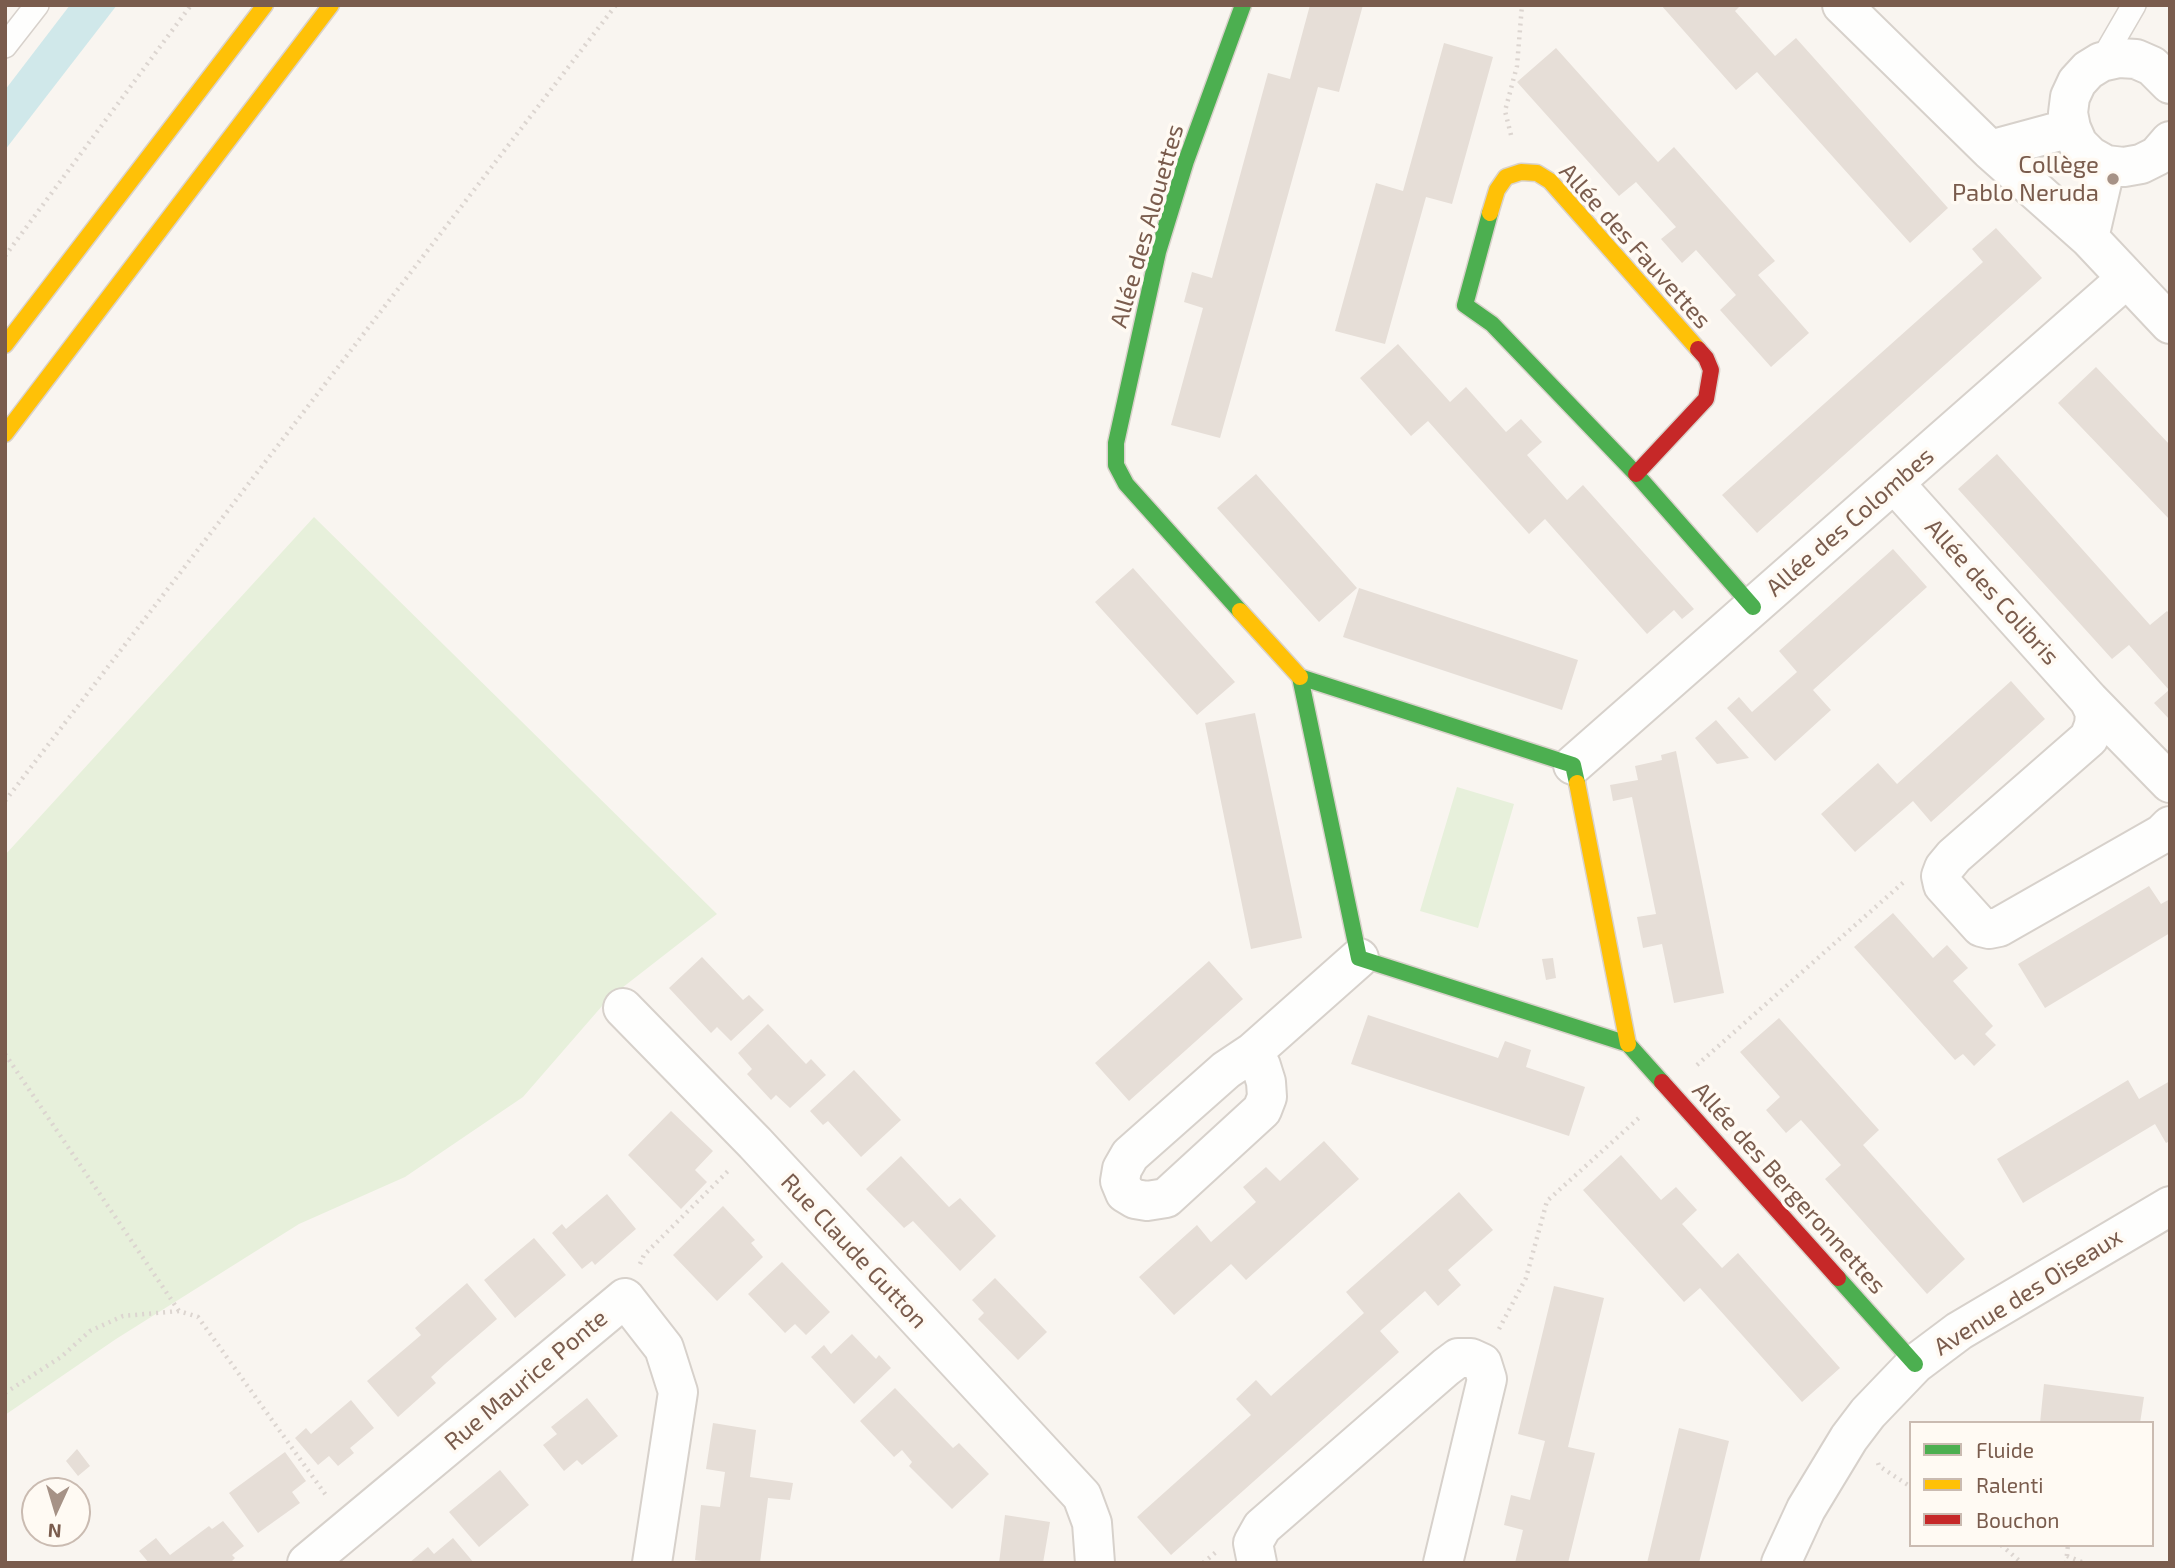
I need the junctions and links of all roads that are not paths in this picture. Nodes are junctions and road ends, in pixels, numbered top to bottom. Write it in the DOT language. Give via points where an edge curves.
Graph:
graph roads {
  1 [pos="37,5"];
  2 [pos="265,5"];
  3 [pos="331,5"];
  4 [pos="1243,5"];
  5 [pos="1842,5"];
  6 [pos="2134,5"];
  7 [pos="5,46"];
  8 [pos="2102,62"];
  9 [pos="2170,84"];
  10 [pos="2071,128"];
  11 [pos="2170,141"];
  12 [pos="1990,150"];
  13 [pos="2106,164"];
  14 [pos="2089,239"];
  15 [pos="2126,279"];
  16 [pos="2170,324"];
  17 [pos="5,345"];
  18 [pos="5,434"];
  19 [pos="1636,474"];
  20 [pos="1894,484"];
  21 [pos="1754,607"];
  22 [pos="1300,677"];
  23 [pos="2089,700"];
  24 [pos="1573,765"];
  25 [pos="2170,783"];
  26 [pos="2170,826"];
  27 [pos="1359,958"];
  28 [pos="623,1009"];
  29 [pos="1628,1044"];
  30 [pos="1253,1052"];
  31 [pos="2170,1206"];
  32 [pos="1915,1364"];
  33 [pos="307,1563"];
  34 [pos="652,1563"];
  35 [pos="1095,1563"];
  36 [pos="1257,1563"];
  37 [pos="1443,1563"];
  38 [pos="1781,1563"];
  1 -- 7 [label="lane"];
  2 -- 17 [label="street"];
  3 -- 18 [label="street"];
  4 -- 22 [label="street, Allée des Alouettes" via="1158,252 1116,443 1116,465 1126,484"];
  5 -- 12 [label="street"];
  6 -- 8 [label="lane"];
  8 -- 9 [label="street" via="2136,59 2152,66"];
  8 -- 10 [label="street" via="2077,82 2070,97"];
  10 -- 12 [label="street"];
  10 -- 13 [label="street" via="2078,144"];
  11 -- 13 [label="street" via="2157,156 2141,164"];
  12 -- 14 [label="street"];
  13 -- 14 [label="street"];
  14 -- 15 [label="street"];
  15 -- 16 [label="street"];
  15 -- 20 [label="street, Allée des Colombes"];
  19 -- 19 [label="street, Allée des Fauvettes" via="1706,399 1711,370 1706,358 1550,181 1537,173 1506,177 1497,190 1465,304 1492,324"];
  19 -- 21 [label="street, Allée des Fauvettes"];
  20 -- 21 [label="street, Allée des Colombes"];
  20 -- 23 [label="street, Allée des Colibris"];
  21 -- 24 [label="street, Allée des Colombes"];
  22 -- 24 [label="street"];
  22 -- 27 [label="street"];
  23 -- 25 [label="street, Allée des Colibris"];
  23 -- 26 [label="street" via="2095,713 2089,738 1954,856 1944,867 1943,885 1980,927 1999,927"];
  24 -- 29 [label="street"];
  27 -- 29 [label="street"];
  27 -- 30 [label="street"];
  28 -- 35 [label="street, Rue Claude Gutton" via="755,1143 1082,1496 1092,1523"];
  29 -- 32 [label="street, Allée des Bergeronnettes"];
  31 -- 32 [label="street, Avenue des Oiseaux" via="1959,1331"];
  32 -- 38 [label="street, Avenue des Oiseaux" via="1849,1438 1805,1509"];
  33 -- 34 [label="street, Rue Maurice Ponte" via="625,1298 664,1348 678,1392"];
  36 -- 37 [label="street" via="1253,1543 1262,1527 1446,1367 1458,1358 1471,1358 1482,1363 1488,1379"];
}
